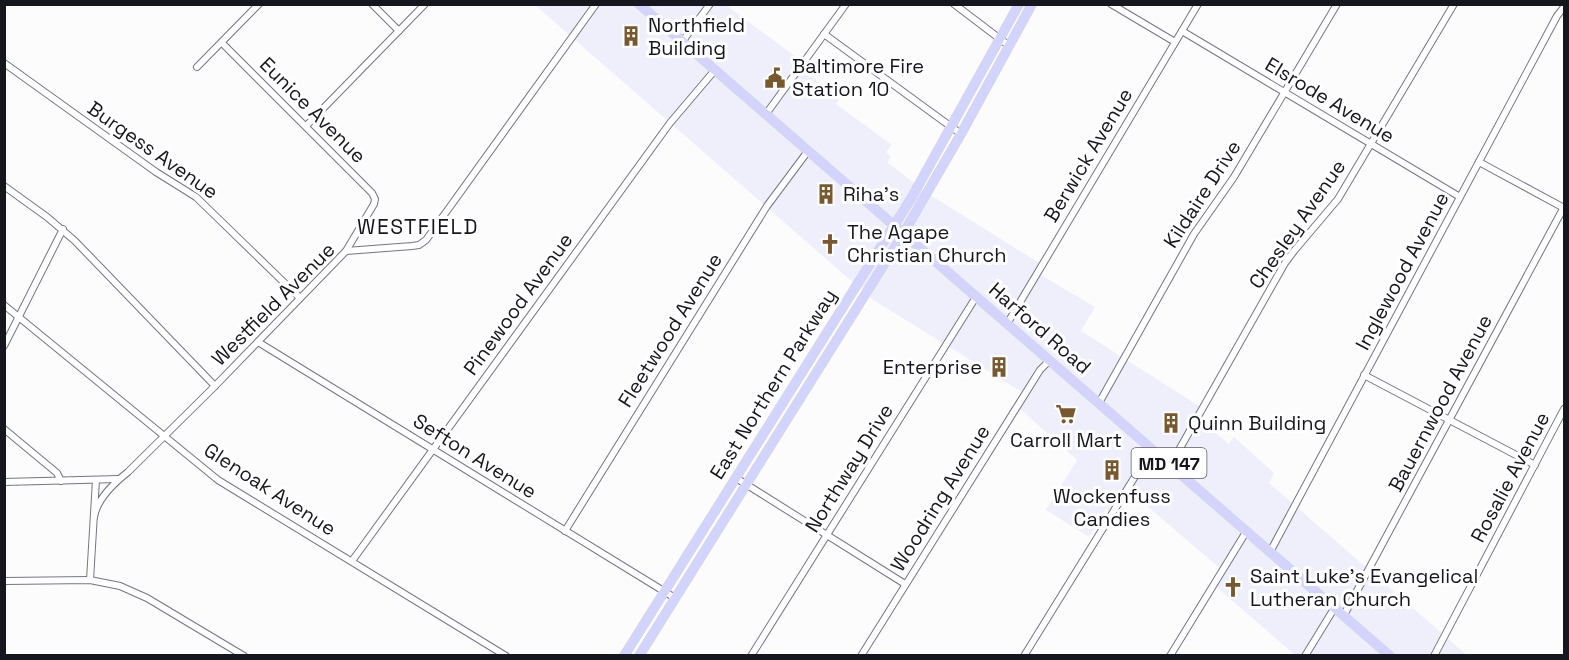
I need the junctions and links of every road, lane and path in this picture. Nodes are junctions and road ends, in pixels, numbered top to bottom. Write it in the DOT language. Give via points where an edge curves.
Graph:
graph roads {
  1 [pos="259,4"];
  2 [pos="372,4"];
  3 [pos="425,4"];
  4 [pos="596,4"];
  5 [pos="639,4"];
  6 [pos="710,4"];
  7 [pos="846,4"];
  8 [pos="954,4"];
  9 [pos="1019,4"];
  10 [pos="1032,4"];
  11 [pos="1111,4"];
  12 [pos="1198,4"];
  13 [pos="1337,4"];
  14 [pos="1454,4"];
  15 [pos="1564,7"];
  16 [pos="399,31"];
  17 [pos="1182,31"];
  18 [pos="824,34"];
  19 [pos="682,42"];
  20 [pos="1004,42"];
  21 [pos="1175,42"];
  22 [pos="222,43"];
  23 [pos="4,63"];
  24 [pos="197,67"];
  25 [pos="715,70"];
  26 [pos="1284,92"];
  27 [pos="766,114"];
  28 [pos="306,126"];
  29 [pos="952,127"];
  30 [pos="961,134"];
  31 [pos="1371,144"];
  32 [pos="808,151"];
  33 [pos="1479,162"];
  34 [pos="4,186"];
  35 [pos="1460,197"];
  36 [pos="1564,208"];
  37 [pos="894,226"];
  38 [pos="63,230"];
  39 [pos="903,234"];
  40 [pos="346,251"];
  41 [pos="976,297"];
  42 [pos="300,298"];
  43 [pos="4,305"];
  44 [pos="19,316"];
  45 [pos="1007,324"];
  46 [pos="258,342"];
  47 [pos="4,346"];
  48 [pos="1049,361"];
  49 [pos="1364,375"];
  50 [pos="795,383"];
  51 [pos="215,386"];
  52 [pos="806,389"];
  53 [pos="1099,403"];
  54 [pos="1564,409"];
  55 [pos="1450,420"];
  56 [pos="4,429"];
  57 [pos="163,436"];
  58 [pos="1152,449"];
  59 [pos="434,450"];
  60 [pos="1171,464"];
  61 [pos="1534,465"];
  62 [pos="736,478"];
  63 [pos="119,479"];
  64 [pos="96,480"];
  65 [pos="61,481"];
  66 [pos="4,482"];
  67 [pos="746,484"];
  68 [pos="94,517"];
  69 [pos="565,531"];
  70 [pos="1246,532"];
  71 [pos="827,534"];
  72 [pos="1270,552"];
  73 [pos="352,561"];
  74 [pos="90,580"];
  75 [pos="4,581"];
  76 [pos="905,584"];
  77 [pos="664,592"];
  78 [pos="675,598"];
  79 [pos="1335,607"];
  80 [pos="1344,615"];
  81 [pos="244,656"];
  82 [pos="506,656"];
  83 [pos="624,656"];
  84 [pos="639,656"];
  85 [pos="751,656"];
  86 [pos="861,656"];
  87 [pos="1023,656"];
  88 [pos="1170,656"];
  89 [pos="1305,656"];
  90 [pos="1390,656"];
  91 [pos="1434,656"];
  1 -- 22 [label="street"];
  2 -- 16 [label="street"];
  3 -- 16 [label="street"];
  4 -- 40 [label="street, Westfield Avenue" via="426,240 412,246"];
  5 -- 19 [label="main road, Harford Road / MD 147"];
  6 -- 19 [label="street"];
  7 -- 18 [label="street"];
  8 -- 20 [label="street"];
  9 -- 20 [label="main road, East Northern Parkway"];
  10 -- 20 [label="main road, East Northern Parkway"];
  11 -- 21 [label="street"];
  12 -- 17 [label="street, Berwick Avenue"];
  13 -- 26 [label="street, Kildaire Drive"];
  14 -- 31 [label="street, Chesley Avenue"];
  15 -- 33 [label="street, Inglewood Avenue"];
  16 -- 28 [label="street"];
  17 -- 21 [label="street, Berwick Avenue"];
  17 -- 26 [label="street, Elsrode Avenue"];
  18 -- 27 [label="street"];
  18 -- 29 [label="street"];
  19 -- 25 [label="main road, Harford Road / MD 147"];
  20 -- 29 [label="main road, East Northern Parkway"];
  20 -- 30 [label="main road, East Northern Parkway"];
  21 -- 45 [label="street, Berwick Avenue"];
  22 -- 24 [label="street"];
  22 -- 28 [label="street, Eunice Avenue"];
  23 -- 42 [label="street, Burgess Avenue" via="140,162 196,197"];
  25 -- 27 [label="main road, Harford Road / MD 147"];
  25 -- 59 [label="street, Pinewood Avenue" via="670,123"];
  26 -- 31 [label="street, Elsrode Avenue"];
  26 -- 53 [label="street, Kildaire Drive" via="1234,177 1194,234"];
  27 -- 32 [label="main road, Harford Road / MD 147"];
  28 -- 40 [label="street, Eunice Avenue" via="374,196 374,204"];
  29 -- 30 [label="street"];
  29 -- 37 [label="main road, East Northern Parkway"];
  30 -- 39 [label="main road, East Northern Parkway"];
  31 -- 35 [label="street, Elsrode Avenue"];
  31 -- 60 [label="street, Chesley Avenue" via="1338,199 1286,263"];
  32 -- 37 [label="main road, Harford Road / MD 147"];
  32 -- 69 [label="street, Fleetwood Avenue" via="767,206"];
  33 -- 35 [label="street, Inglewood Avenue"];
  33 -- 36 [label="street"];
  34 -- 38 [label="street"];
  35 -- 49 [label="street, Inglewood Avenue"];
  36 -- 55 [label="street, Bauernwood Avenue"];
  37 -- 39 [label="main road, Harford Road / MD 147"];
  37 -- 50 [label="main road, East Northern Parkway"];
  38 -- 44 [label="street"];
  38 -- 51 [label="street"];
  39 -- 41 [label="main road, Harford Road / MD 147"];
  39 -- 52 [label="main road, East Northern Parkway"];
  40 -- 42 [label="street, Westfield Avenue"];
  41 -- 45 [label="main road, Harford Road / MD 147"];
  41 -- 71 [label="street, Northway Drive"];
  42 -- 46 [label="street, Westfield Avenue"];
  43 -- 44 [label="street, Glenoak Avenue"];
  44 -- 47 [label="street"];
  44 -- 57 [label="street, Glenoak Avenue"];
  45 -- 48 [label="main road, Harford Road / MD 147"];
  46 -- 51 [label="street, Westfield Avenue"];
  46 -- 59 [label="street, Sefton Avenue"];
  48 -- 53 [label="main road, Harford Road / MD 147"];
  48 -- 76 [label="street, Woodring Avenue"];
  49 -- 55 [label="street"];
  49 -- 72 [label="street, Inglewood Avenue"];
  50 -- 52 [label="main road"];
  50 -- 62 [label="main road, East Northern Parkway"];
  51 -- 57 [label="street, Westfield Avenue"];
  52 -- 67 [label="main road, East Northern Parkway"];
  53 -- 58 [label="main road, Harford Road / MD 147"];
  54 -- 61 [label="street, Rosalie Avenue"];
  55 -- 61 [label="street"];
  55 -- 80 [label="street, Bauernwood Avenue"];
  56 -- 65 [label="street" via="57,473"];
  57 -- 63 [label="street, Westfield Avenue"];
  57 -- 73 [label="street, Glenoak Avenue" via="218,480"];
  58 -- 60 [label="main road, Harford Road / MD 147"];
  58 -- 87 [label="street"];
  59 -- 69 [label="street, Sefton Avenue"];
  59 -- 73 [label="street, Pinewood Avenue"];
  60 -- 70 [label="main road, Harford Road / MD 147"];
  61 -- 91 [label="street, Rosalie Avenue"];
  62 -- 67 [label="street"];
  62 -- 77 [label="main road, East Northern Parkway"];
  63 -- 64 [label="street"];
  63 -- 68 [label="street, Westfield Avenue" via="99,502"];
  64 -- 65 [label="street"];
  64 -- 68 [label="street, Westfield Avenue"];
  65 -- 66 [label="street"];
  67 -- 71 [label="street"];
  67 -- 78 [label="main road, East Northern Parkway"];
  68 -- 74 [label="street, Westfield Avenue"];
  69 -- 77 [label="street, Sefton Avenue"];
  70 -- 72 [label="main road, Harford Road / MD 147"];
  70 -- 88 [label="street"];
  71 -- 76 [label="street"];
  71 -- 85 [label="street, Northway Drive"];
  72 -- 79 [label="main road, Harford Road / MD 147"];
  73 -- 82 [label="street, Glenoak Avenue"];
  74 -- 75 [label="street"];
  74 -- 81 [label="street" via="120,586 147,598"];
  76 -- 86 [label="street, Woodring Avenue"];
  77 -- 78 [label="street, Sefton Avenue"];
  77 -- 83 [label="main road, East Northern Parkway"];
  78 -- 84 [label="main road, East Northern Parkway"];
  79 -- 80 [label="main road, Harford Road / MD 147"];
  79 -- 89 [label="street"];
  80 -- 90 [label="main road, Harford Road / MD 147"];
}
